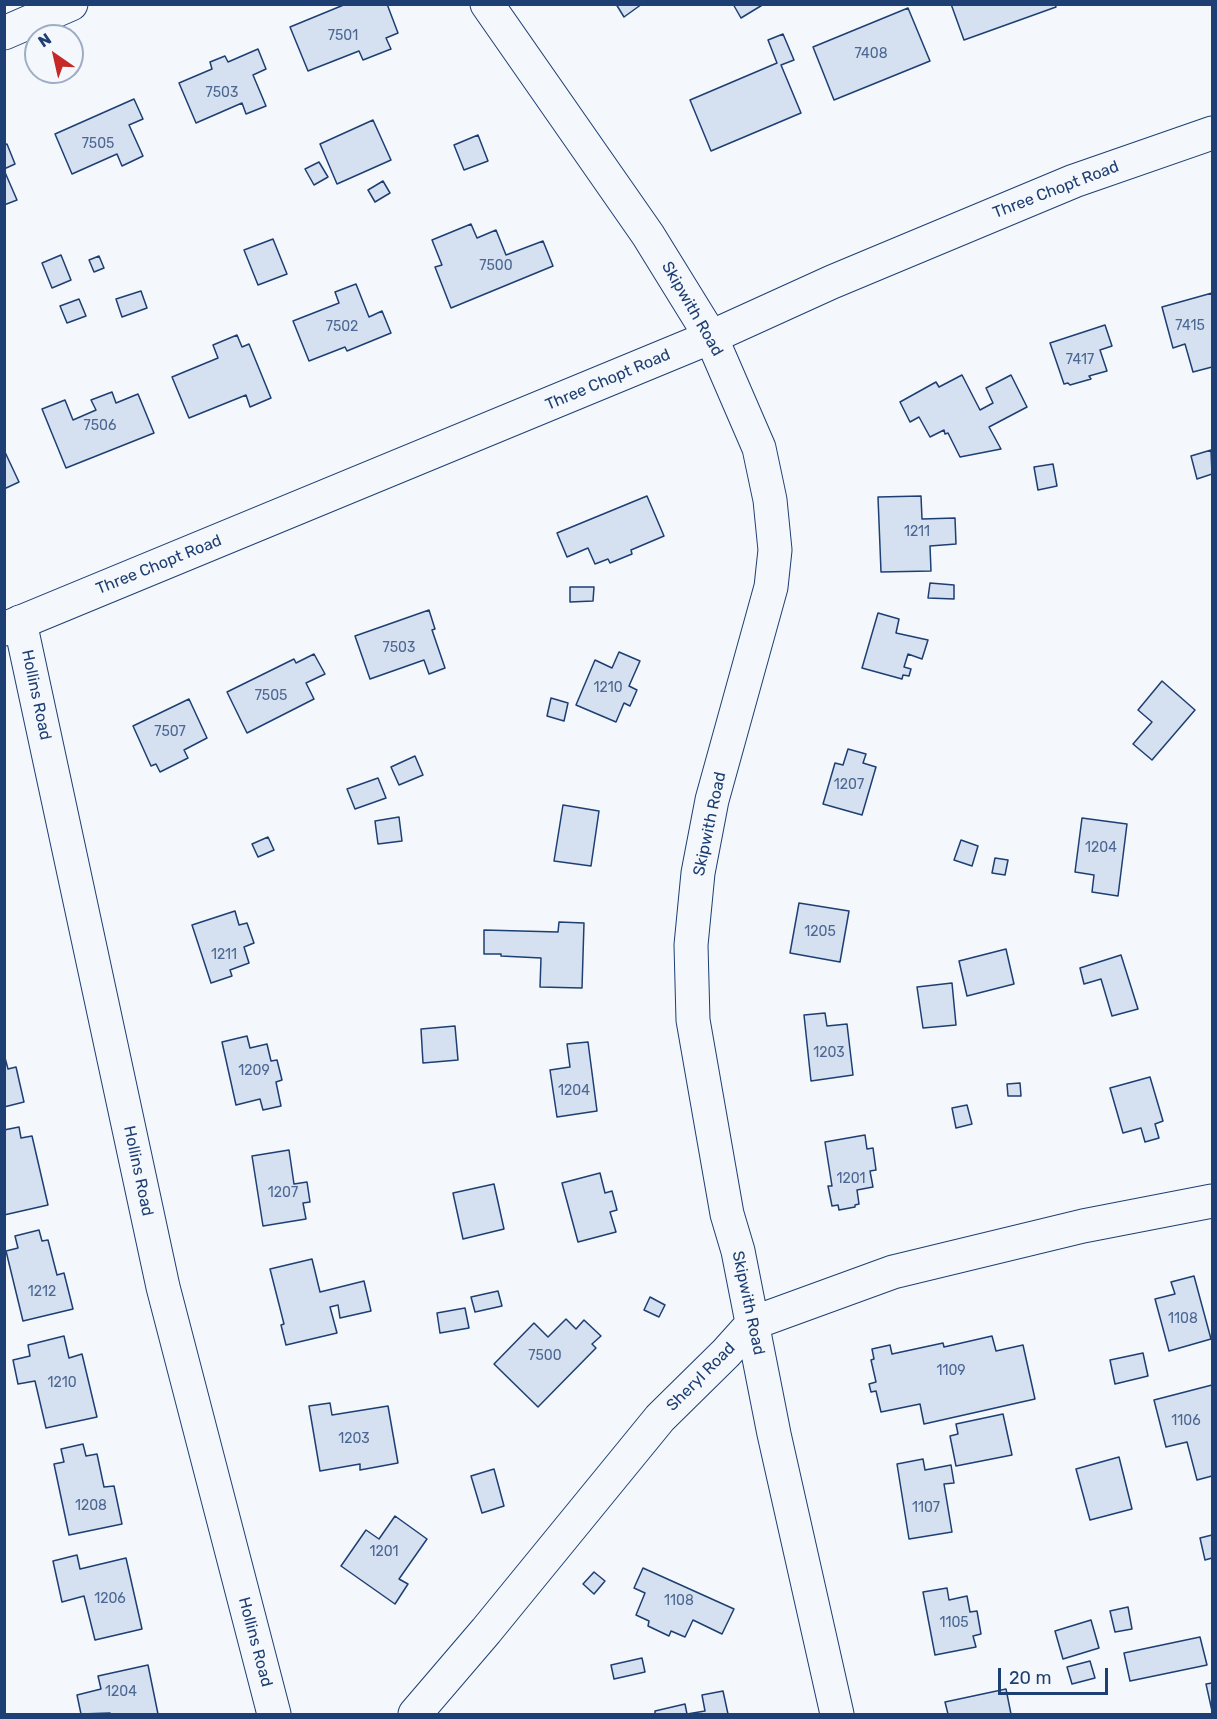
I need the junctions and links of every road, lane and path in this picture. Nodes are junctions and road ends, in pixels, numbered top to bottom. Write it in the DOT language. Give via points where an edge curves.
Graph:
graph roads {
  1 [pos="71,4"];
  2 [pos="487,4"];
  3 [pos="4,33"];
  4 [pos="1212,133"];
  5 [pos="711,337"];
  6 [pos="12,626"];
  7 [pos="1212,1201"];
  8 [pos="753,1323"];
  9 [pos="274,1714"];
  10 [pos="415,1714"];
  11 [pos="837,1714"];
  1 -- 3 [label="street"];
  2 -- 5 [label="street, Skipwith Road" via="648,235"];
  4 -- 5 [label="street, Three Chopt Road" via="1074,181"];
  5 -- 6 [label="street, Three Chopt Road"];
  5 -- 8 [label="street, Skipwith Road" via="759,448 775,550 771,587 712,800 698,873 691,945 693,1020 727,1214"];
  6 -- 9 [label="street, Hollins Road" via="163,1287"];
  7 -- 8 [label="street, Sheryl Road" via="1083,1226 893,1272"];
  8 -- 10 [label="street, Sheryl Road" via="660,1418"];
  8 -- 11 [label="street, Skipwith Road"];
}
